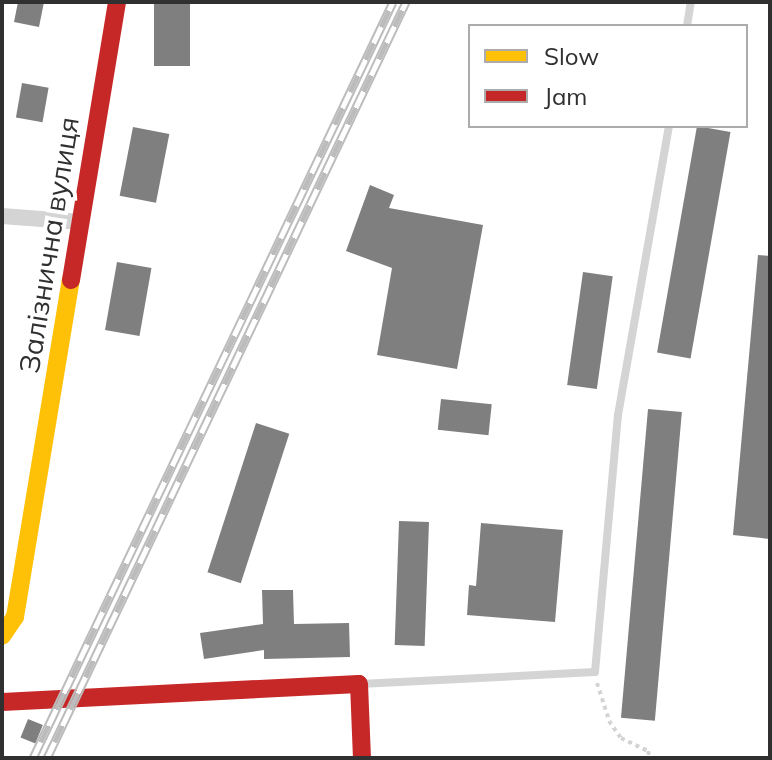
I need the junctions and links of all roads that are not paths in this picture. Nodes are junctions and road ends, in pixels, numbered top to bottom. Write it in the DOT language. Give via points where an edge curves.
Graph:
graph roads {
  1 [pos="117,2"];
  2 [pos="691,2"];
  3 [pos="687,24"];
  4 [pos="669,128"];
  5 [pos="2,216"];
  6 [pos="81,222"];
  7 [pos="2,636"];
  8 [pos="359,684"];
  9 [pos="2,702"];
  10 [pos="362,758"];
  1 -- 6 [label="street, Залізнична вулиця"];
  2 -- 3 [label="lane"];
  4 -- 8 [label="lane" via="618,415 595,672"];
  5 -- 6 [label="street"];
  6 -- 7 [label="street, Залізнична вулиця" via="15,617"];
  8 -- 9 [label="street"];
  8 -- 10 [label="street"];
}
